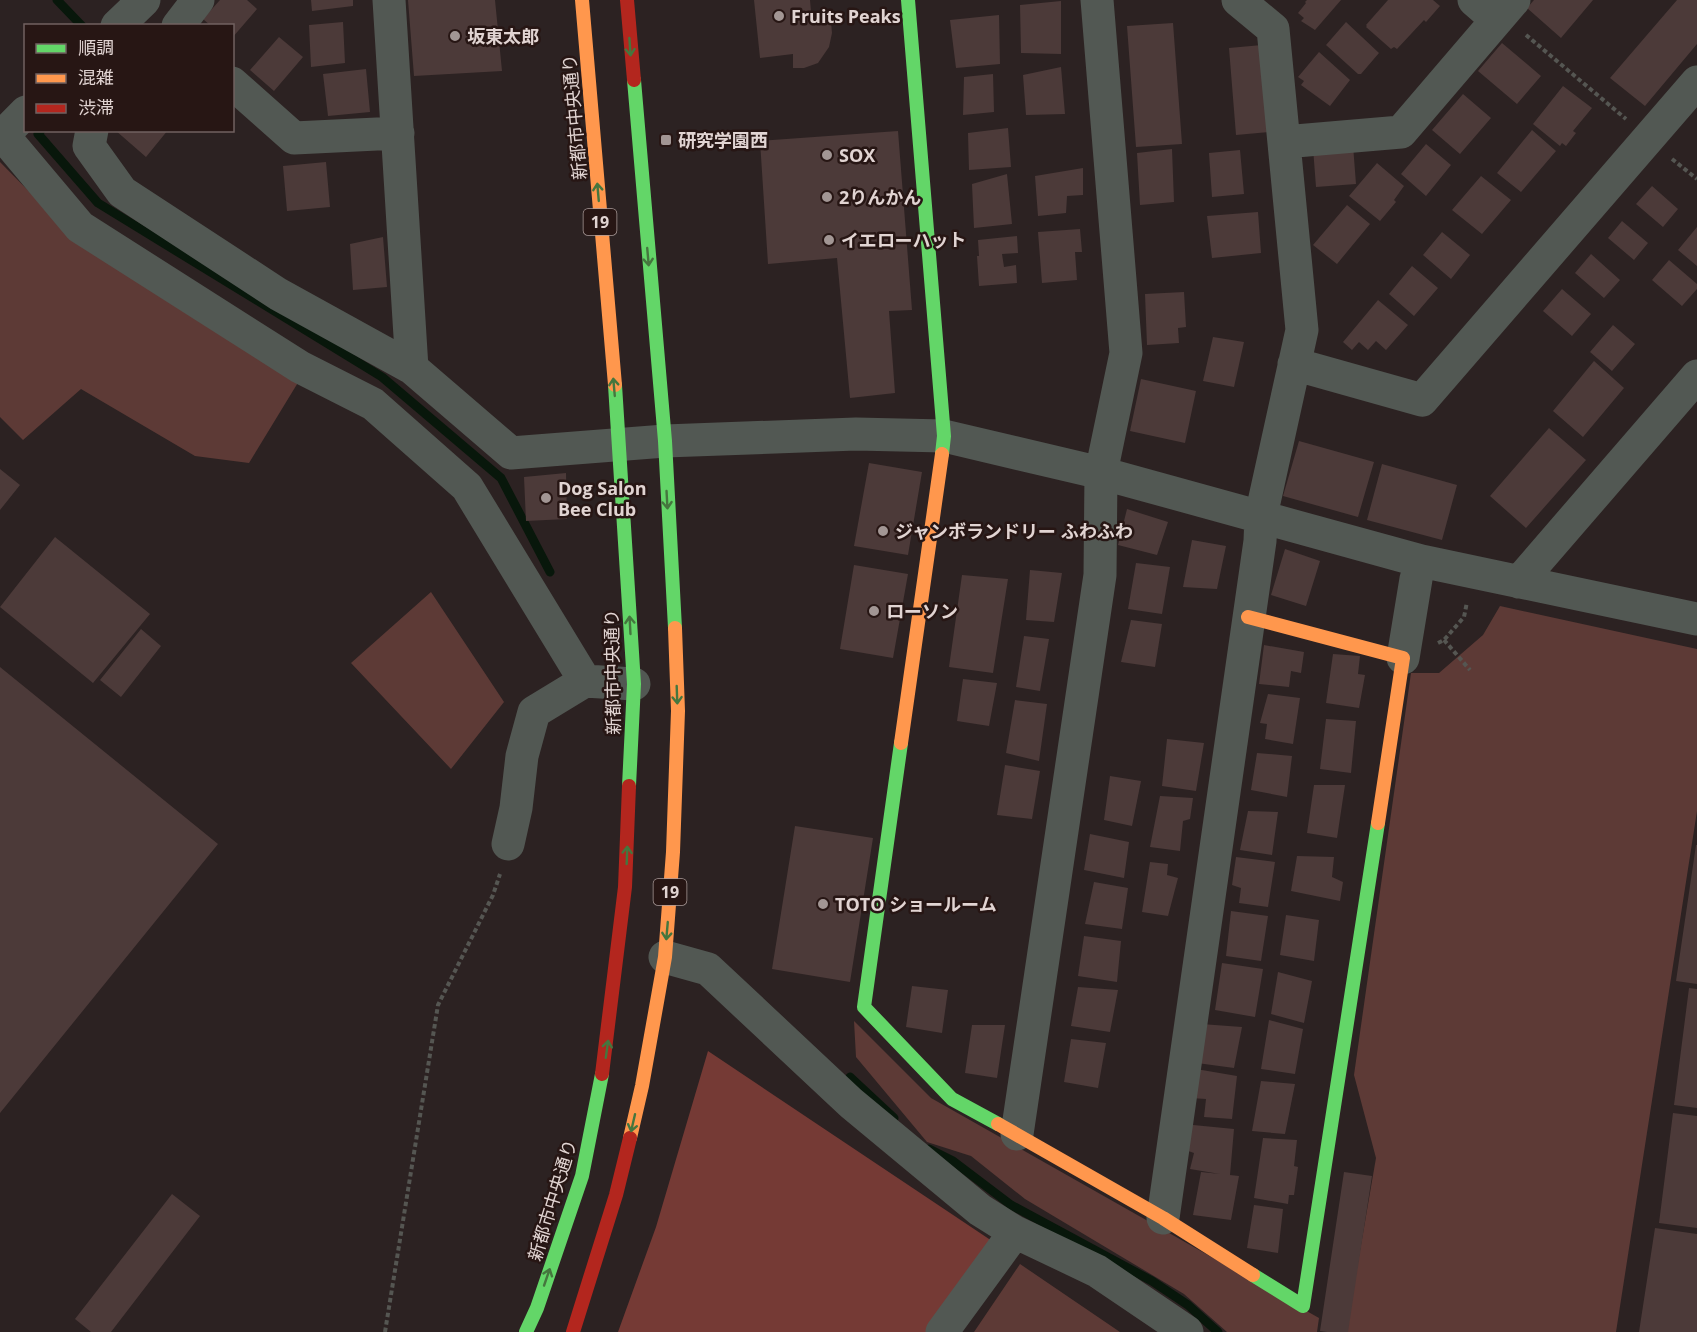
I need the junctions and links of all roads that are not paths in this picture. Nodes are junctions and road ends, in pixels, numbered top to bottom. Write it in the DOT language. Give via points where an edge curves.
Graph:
graph roads {
  1 [pos="144,0"];
  2 [pos="198,0"];
  3 [pos="389,0"];
  4 [pos="582,0"];
  5 [pos="627,0"];
  6 [pos="909,0"];
  7 [pos="1097,0"];
  8 [pos="1238,0"];
  9 [pos="1497,9"];
  10 [pos="119,24"];
  11 [pos="180,24"];
  12 [pos="1697,82"];
  13 [pos="234,85"];
  14 [pos="24,114"];
  15 [pos="92,132"];
  16 [pos="398,133"];
  17 [pos="2,134"];
  18 [pos="1284,142"];
  19 [pos="1294,364"];
  20 [pos="412,368"];
  21 [pos="1697,376"];
  22 [pos="944,436"];
  23 [pos="665,441"];
  24 [pos="620,445"];
  25 [pos="1101,473"];
  26 [pos="1261,516"];
  27 [pos="1416,579"];
  28 [pos="1519,582"];
  29 [pos="1248,617"];
  30 [pos="1697,619"];
  31 [pos="1404,650"];
  32 [pos="585,681"];
  33 [pos="634,684"];
  34 [pos="508,844"];
  35 [pos="665,957"];
  36 [pos="1017,1134"];
  37 [pos="1163,1218"];
  38 [pos="1015,1232"];
  39 [pos="526,1332"];
  40 [pos="573,1332"];
  41 [pos="942,1332"];
  42 [pos="1187,1332"];
  1 -- 10 [label="street"];
  2 -- 11 [label="street"];
  3 -- 16 [label="street"];
  24 -- 4 [label="main road, 新都市中央通り / 19, one-way"];
  5 -- 23 [label="main road, 19, one-way"];
  6 -- 22 [label="main road"];
  7 -- 25 [label="street" via="1126,353"];
  8 -- 18 [label="street" via="1273,29"];
  9 -- 18 [label="street" via="1401,132"];
  12 -- 19 [label="street" via="1422,400"];
  13 -- 16 [label="street" via="294,138"];
  14 -- 17 [label="street"];
  15 -- 20 [label="street" via="89,146 122,192 278,294"];
  16 -- 20 [label="street"];
  17 -- 32 [label="street" via="80,227 300,366 373,404 467,487"];
  18 -- 19 [label="street" via="1302,330"];
  19 -- 26 [label="street"];
  20 -- 24 [label="street" via="511,453"];
  21 -- 28 [label="street"];
  22 -- 23 [label="street" via="856,434"];
  22 -- 25 [label="street"];
  22 -- 36 [label="main road" via="864,1007 952,1099"];
  23 -- 24 [label="street"];
  23 -- 35 [label="main road, 19, one-way" via="678,711"];
  33 -- 24 [label="main road, 新都市中央通り / 19, one-way"];
  25 -- 26 [label="street"];
  25 -- 36 [label="street" via="1100,575"];
  26 -- 28 [label="street" via="1421,561"];
  26 -- 29 [label="street"];
  27 -- 31 [label="street"];
  28 -- 30 [label="street"];
  29 -- 31 [label="main road"];
  29 -- 37 [label="street"];
  31 -- 37 [label="main road" via="1303,1306"];
  32 -- 33 [label="street"];
  32 -- 34 [label="street" via="534,712 522,756"];
  39 -- 33 [label="main road, 新都市中央通り / 19, one-way" via="582,1176 606,1054 625,887"];
  35 -- 38 [label="street" via="708,969 851,1103 980,1210"];
  35 -- 40 [label="main road, 19, one-way" via="642,1086 618,1184"];
  36 -- 37 [label="main road"];
  38 -- 41 [label="street"];
  38 -- 42 [label="street" via="1097,1271"];
}
